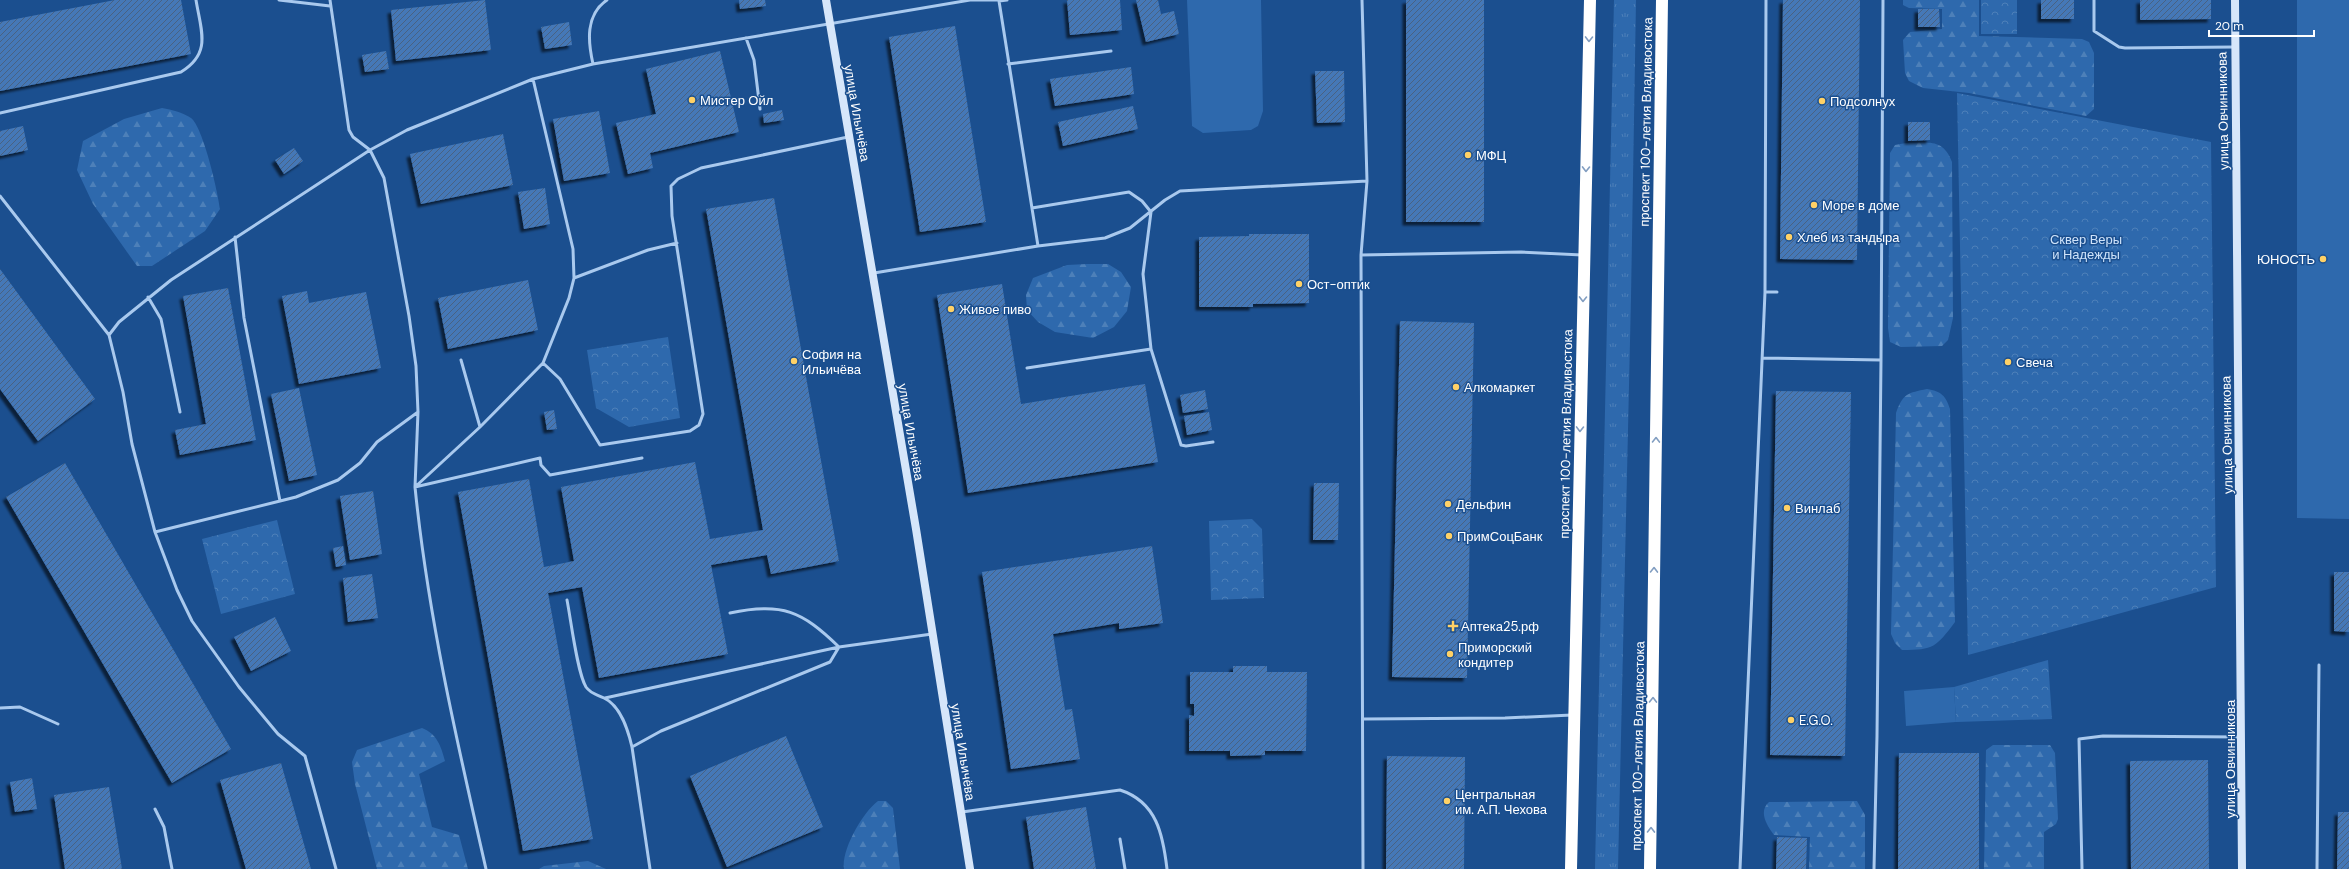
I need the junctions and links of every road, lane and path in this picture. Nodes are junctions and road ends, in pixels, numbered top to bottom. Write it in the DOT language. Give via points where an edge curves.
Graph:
graph roads {
  1 [pos="196,0"];
  2 [pos="279,0"];
  3 [pos="330,0"];
  4 [pos="606,0"];
  5 [pos="826,0"];
  6 [pos="970,0"];
  7 [pos="999,0"];
  8 [pos="1008,0"];
  9 [pos="1362,0"];
  10 [pos="1590,0"];
  11 [pos="1662,0"];
  12 [pos="1766,0"];
  13 [pos="1883,0"];
  14 [pos="2094,0"];
  15 [pos="2234,0"];
  16 [pos="330,6"];
  17 [pos="830,24"];
  18 [pos="746,38"];
  19 [pos="2234,47"];
  20 [pos="1111,51"];
  21 [pos="593,64"];
  22 [pos="1008,64"];
  23 [pos="533,78"];
  24 [pos="760,109"];
  25 [pos="0,113"];
  26 [pos="850,136"];
  27 [pos="370,150"];
  28 [pos="1367,181"];
  29 [pos="0,196"];
  30 [pos="1032,208"];
  31 [pos="1151,212"];
  32 [pos="235,237"];
  33 [pos="677,243"];
  34 [pos="1038,246"];
  35 [pos="1361,255"];
  36 [pos="1584,255"];
  37 [pos="871,274"];
  38 [pos="574,278"];
  39 [pos="1765,292"];
  40 [pos="1776,292"];
  41 [pos="148,297"];
  42 [pos="109,335"];
  43 [pos="1151,349"];
  44 [pos="1763,358"];
  45 [pos="461,360"];
  46 [pos="1881,360"];
  47 [pos="543,363"];
  48 [pos="1027,368"];
  49 [pos="180,412"];
  50 [pos="418,412"];
  51 [pos="480,427"];
  52 [pos="1213,442"];
  53 [pos="642,458"];
  54 [pos="415,487"];
  55 [pos="280,501"];
  56 [pos="155,532"];
  57 [pos="567,600"];
  58 [pos="730,613"];
  59 [pos="932,634"];
  60 [pos="839,647"];
  61 [pos="2319,665"];
  62 [pos="605,698"];
  63 [pos="0,708"];
  64 [pos="1573,715"];
  65 [pos="1363,719"];
  66 [pos="58,724"];
  67 [pos="2242,737"];
  68 [pos="632,747"];
  69 [pos="155,809"];
  70 [pos="960,812"];
  71 [pos="1120,838"];
  72 [pos="172,869"];
  73 [pos="336,869"];
  74 [pos="486,869"];
  75 [pos="650,869"];
  76 [pos="970,869"];
  77 [pos="1125,869"];
  78 [pos="1167,869"];
  79 [pos="1363,869"];
  80 [pos="1570,869"];
  81 [pos="1650,869"];
  82 [pos="1740,869"];
  83 [pos="1874,869"];
  84 [pos="2082,869"];
  85 [pos="2242,869"];
  86 [pos="2318,869"];
  1 -- 25 [label="lane" via="203,44 198,58 181,72"];
  2 -- 16 [label="lane"];
  3 -- 16 [label="lane"];
  4 -- 21 [label="lane" via="592,19 589,44"];
  5 -- 17 [label="street, улица Ильичёва"];
  6 -- 7 [label="lane"];
  6 -- 17 [label="lane"];
  7 -- 8 [label="lane"];
  7 -- 22 [label="lane"];
  9 -- 28 [label="lane"];
  10 -- 36 [label="highway, проспект 100-летия Владивостока, one-way"];
  81 -- 11 [label="highway, проспект 100-летия Владивостока, one-way"];
  12 -- 39 [label="lane"];
  13 -- 46 [label="lane"];
  14 -- 19 [label="lane" via="2094,31 2119,47"];
  15 -- 19 [label="street, улица Овчинникова"];
  16 -- 27 [label="lane" via="349,130 353,137"];
  17 -- 18 [label="lane"];
  17 -- 26 [label="street, улица Ильичёва"];
  18 -- 21 [label="lane"];
  18 -- 24 [label="lane" via="754,60"];
  19 -- 67 [label="street, улица Овчинникова"];
  20 -- 22 [label="lane"];
  21 -- 23 [label="lane"];
  22 -- 30 [label="lane"];
  23 -- 27 [label="lane" via="407,130"];
  23 -- 38 [label="lane" via="573,249"];
  26 -- 33 [label="lane" via="701,168 678,179 671,186 670,198"];
  26 -- 37 [label="street, улица Ильичёва"];
  27 -- 32 [label="lane"];
  27 -- 50 [label="lane" via="384,178 415,359"];
  28 -- 31 [label="lane" via="1180,191"];
  28 -- 35 [label="lane"];
  29 -- 42 [label="lane"];
  30 -- 31 [label="lane" via="1129,192 1142,201"];
  30 -- 34 [label="lane"];
  31 -- 34 [label="lane" via="1130,228 1105,238"];
  31 -- 43 [label="lane" via="1143,274"];
  32 -- 41 [label="lane"];
  32 -- 55 [label="lane" via="244,318"];
  33 -- 38 [label="lane" via="648,250"];
  33 -- 47 [label="lane" via="703,414 699,425 690,431 600,445 560,379"];
  34 -- 37 [label="lane"];
  35 -- 36 [label="lane" via="1521,252"];
  35 -- 65 [label="lane"];
  36 -- 64 [label="highway, проспект 100-летия Владивостока, one-way"];
  37 -- 59 [label="street, улица Ильичёва"];
  38 -- 47 [label="lane" via="569,298"];
  39 -- 40 [label="lane"];
  39 -- 44 [label="lane"];
  41 -- 42 [label="lane" via="118,322"];
  41 -- 49 [label="lane" via="161,319"];
  42 -- 56 [label="lane" via="132,444"];
  43 -- 48 [label="lane"];
  43 -- 52 [label="lane" via="1181,444 1186,446"];
  44 -- 46 [label="lane"];
  44 -- 82 [label="lane"];
  45 -- 51 [label="lane"];
  46 -- 83 [label="lane" via="1878,736"];
  47 -- 51 [label="lane"];
  50 -- 54 [label="lane"];
  50 -- 55 [label="lane" via="377,442 360,463 338,480"];
  51 -- 54 [label="lane"];
  53 -- 54 [label="lane" via="550,475 541,465 540,458"];
  54 -- 74 [label="lane" via="421,544 448,704"];
  55 -- 56 [label="lane"];
  56 -- 73 [label="lane" via="176,590 192,621 278,734 305,756"];
  57 -- 62 [label="lane" via="583,682 592,694"];
  58 -- 60 [label="lane" via="752,608 778,609 793,613 816,624"];
  59 -- 60 [label="lane"];
  59 -- 70 [label="street, улица Ильичёва"];
  60 -- 62 [label="lane"];
  60 -- 68 [label="lane" via="830,662 661,731"];
  61 -- 86 [label="lane"];
  62 -- 68 [label="lane" via="627,727"];
  63 -- 66 [label="lane" via="20,707"];
  64 -- 65 [label="lane"];
  64 -- 80 [label="highway, проспект 100-летия Владивостока"];
  65 -- 79 [label="lane"];
  67 -- 84 [label="lane" via="2079,738"];
  67 -- 85 [label="street, улица Овчинникова"];
  68 -- 75 [label="lane"];
  69 -- 72 [label="lane" via="164,827"];
  70 -- 76 [label="street, улица Ильичёва"];
  70 -- 78 [label="lane" via="1120,790 1131,794 1146,805 1154,815 1159,827"];
  71 -- 77 [label="lane"];
}
